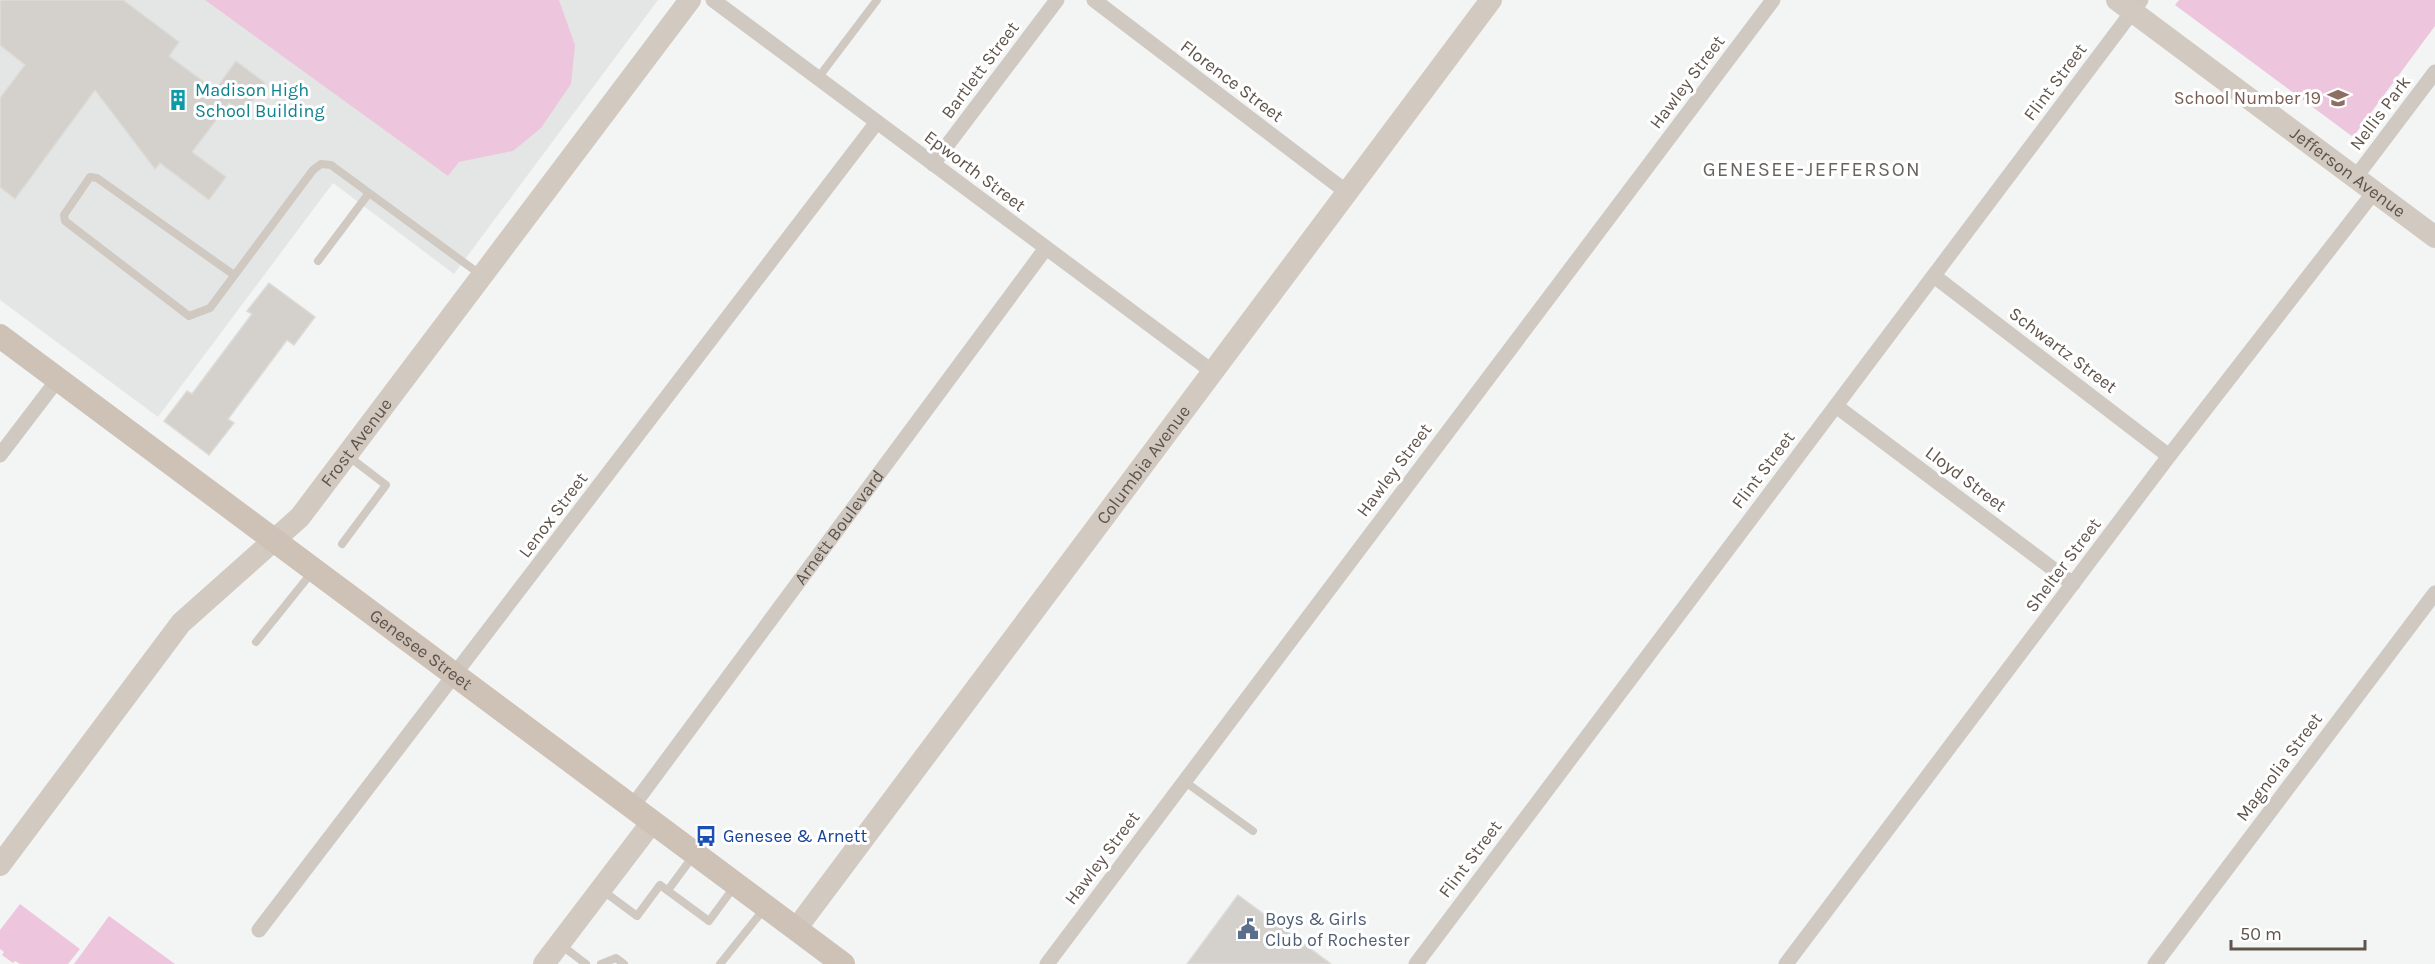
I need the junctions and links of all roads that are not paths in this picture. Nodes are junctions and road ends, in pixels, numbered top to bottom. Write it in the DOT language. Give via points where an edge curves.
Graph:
graph roads {
  1 [pos="690,0"];
  2 [pos="713,0"];
  3 [pos="877,0"];
  4 [pos="1057,0"];
  5 [pos="1094,0"];
  6 [pos="1491,0"];
  7 [pos="1773,0"];
  8 [pos="2130,4"];
  9 [pos="2435,72"];
  10 [pos="818,78"];
  11 [pos="877,122"];
  12 [pos="933,164"];
  13 [pos="2355,178"];
  14 [pos="2374,192"];
  15 [pos="369,193"];
  16 [pos="1348,193"];
  17 [pos="2435,237"];
  18 [pos="1046,248"];
  19 [pos="318,261"];
  20 [pos="234,275"];
  21 [pos="482,276"];
  22 [pos="1934,276"];
  23 [pos="0,336"];
  24 [pos="1213,372"];
  25 [pos="58,379"];
  26 [pos="1836,406"];
  27 [pos="0,455"];
  28 [pos="347,455"];
  29 [pos="2169,456"];
  30 [pos="275,541"];
  31 [pos="342,544"];
  32 [pos="314,570"];
  33 [pos="2073,584"];
  34 [pos="2435,592"];
  35 [pos="256,642"];
  36 [pos="455,675"];
  37 [pos="1185,781"];
  38 [pos="632,807"];
  39 [pos="652,822"];
  40 [pos="1253,831"];
  41 [pos="695,854"];
  42 [pos="0,865"];
  43 [pos="736,884"];
  44 [pos="601,889"];
  45 [pos="668,890"];
  46 [pos="766,906"];
  47 [pos="796,929"];
  48 [pos="260,930"];
  49 [pos="560,944"];
  50 [pos="544,964"];
  51 [pos="586,964"];
  52 [pos="601,964"];
  53 [pos="624,964"];
  54 [pos="720,964"];
  55 [pos="843,964"];
  56 [pos="1047,964"];
  57 [pos="1416,964"];
  58 [pos="1786,964"];
  59 [pos="2155,964"];
  1 -- 21 [label="street, Frost Avenue"];
  2 -- 10 [label="street, Epworth Street"];
  3 -- 10 [label="lane"];
  4 -- 12 [label="street, Bartlett Street"];
  5 -- 16 [label="street, Florence Street"];
  6 -- 16 [label="street, Columbia Avenue"];
  7 -- 37 [label="street, Hawley Street"];
  8 -- 13 [label="street, Jefferson Avenue"];
  8 -- 22 [label="street, Flint Street"];
  9 -- 13 [label="street, Nellis Park"];
  10 -- 11 [label="street, Epworth Street"];
  11 -- 12 [label="street, Epworth Street"];
  11 -- 36 [label="street, Lenox Street"];
  12 -- 18 [label="street, Epworth Street"];
  13 -- 14 [label="street, Jefferson Avenue"];
  14 -- 17 [label="street, Jefferson Avenue"];
  14 -- 29 [label="street, Shelter Street"];
  15 -- 19 [label="lane"];
  15 -- 20 [label="lane" via="331,165 321,164"];
  15 -- 21 [label="lane"];
  16 -- 24 [label="street, Columbia Avenue"];
  18 -- 24 [label="street, Epworth Street"];
  18 -- 38 [label="street, Arnett Boulevard"];
  20 -- 20 [label="lane" via="210,308 189,316 65,221 64,215 90,177 97,178"];
  21 -- 28 [label="street, Frost Avenue"];
  22 -- 26 [label="street, Flint Street"];
  22 -- 29 [label="street, Schwartz Street"];
  23 -- 25 [label="main road, Genesee Street"];
  24 -- 47 [label="street, Columbia Avenue"];
  25 -- 27 [label="street"];
  25 -- 30 [label="main road, Genesee Street"];
  26 -- 33 [label="street, Lloyd Street"];
  26 -- 57 [label="street, Flint Street"];
  28 -- 30 [label="street, Frost Avenue" via="300,517"];
  28 -- 31 [label="lane" via="386,485"];
  29 -- 33 [label="street, Shelter Street"];
  30 -- 32 [label="main road, Genesee Street"];
  30 -- 42 [label="street, Frost Avenue" via="175,630"];
  32 -- 35 [label="lane"];
  32 -- 36 [label="main road, Genesee Street"];
  33 -- 58 [label="street, Shelter Street"];
  34 -- 59 [label="street, Magnolia Street"];
  36 -- 38 [label="main road, Genesee Street"];
  36 -- 48 [label="street, Lenox Street"];
  37 -- 40 [label="lane"];
  37 -- 56 [label="street, Hawley Street"];
  38 -- 39 [label="main road, Genesee Street"];
  39 -- 41 [label="main road, Genesee Street"];
  39 -- 44 [label="street"];
  41 -- 43 [label="main road, Genesee Street"];
  41 -- 45 [label="lane"];
  43 -- 45 [label="lane" via="710,921"];
  43 -- 46 [label="main road, Genesee Street"];
  44 -- 45 [label="lane" via="637,916 660,885"];
  44 -- 49 [label="street"];
  46 -- 47 [label="main road, Genesee Street"];
  46 -- 54 [label="lane"];
  47 -- 55 [label="main road, Genesee Street"];
  49 -- 50 [label="street"];
  49 -- 51 [label="lane"];
  52 -- 53 [label="lane" via="616,958"];
}
